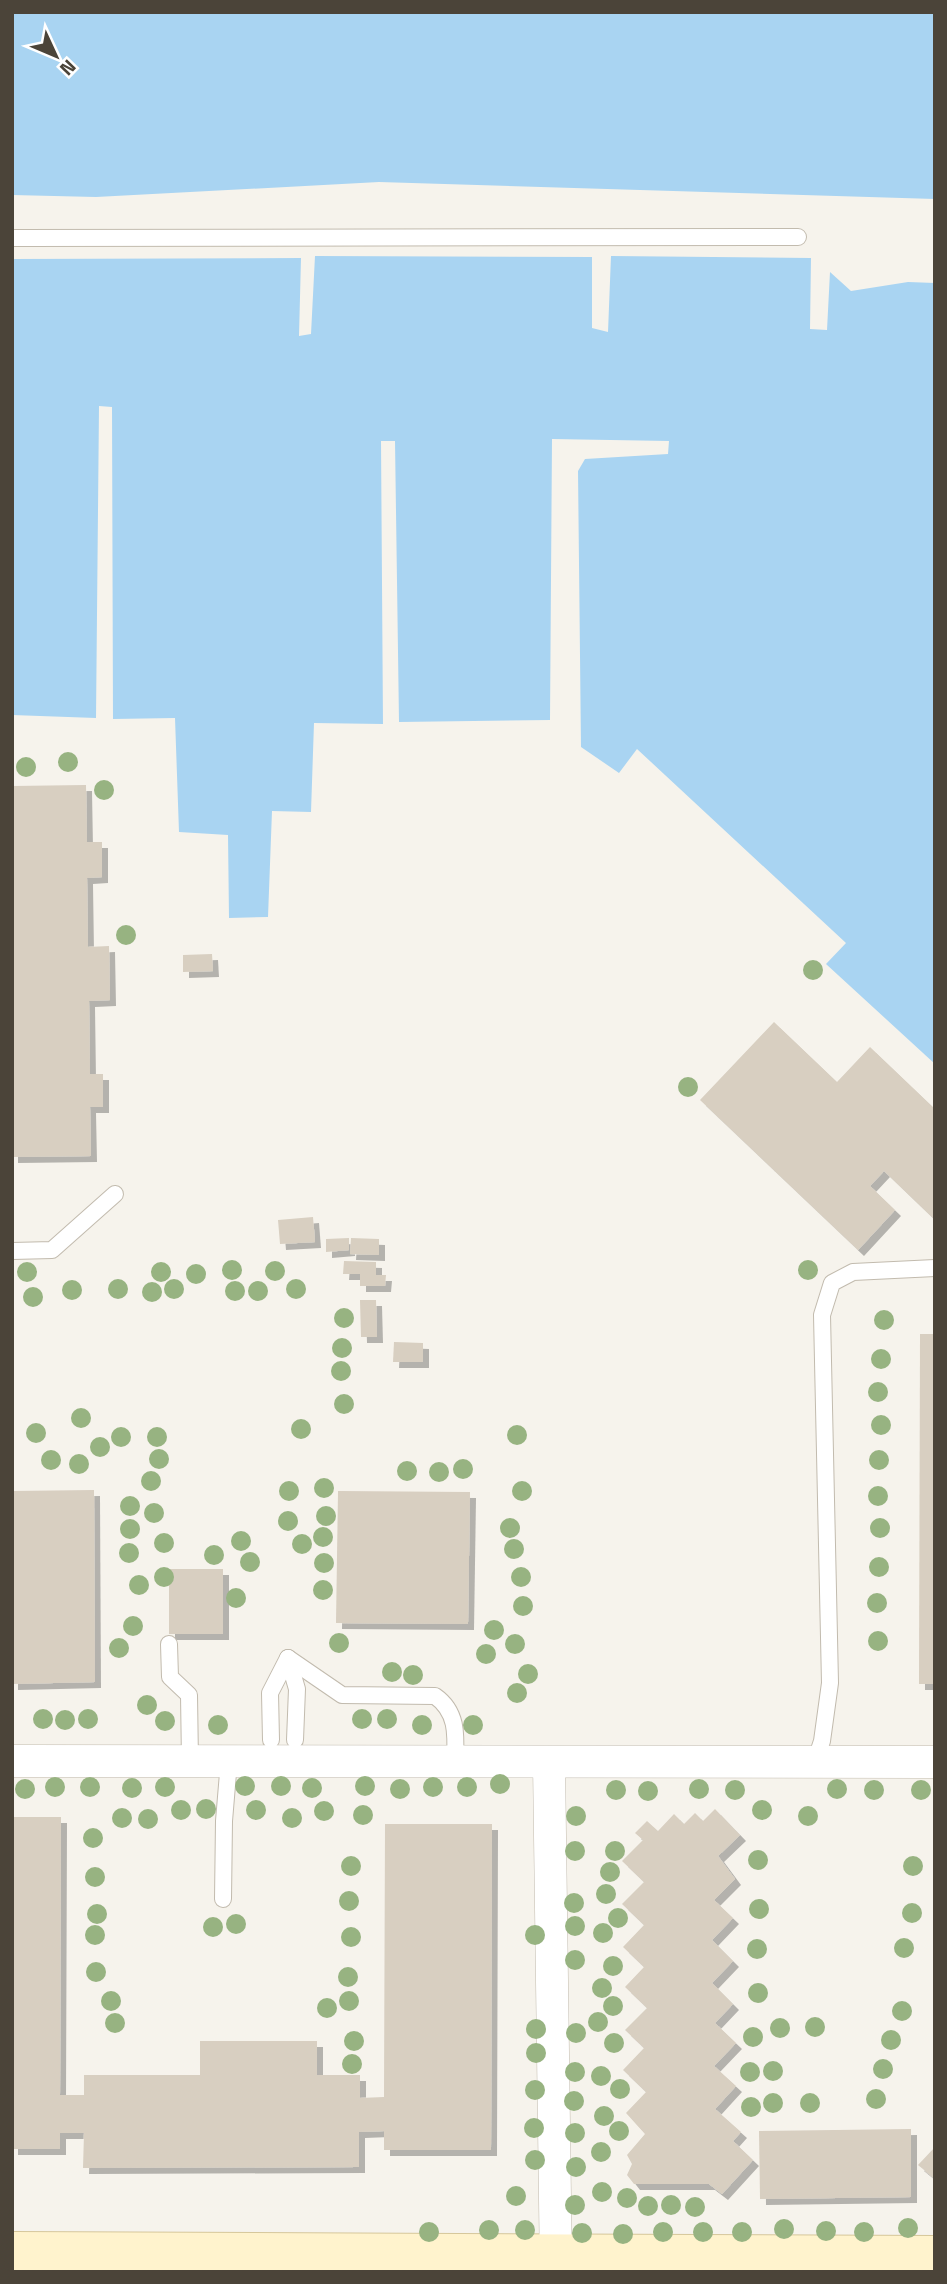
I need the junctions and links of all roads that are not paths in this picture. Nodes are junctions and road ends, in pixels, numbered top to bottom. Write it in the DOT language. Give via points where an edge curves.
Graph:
graph roads {
  1 [pos="798,237"];
  2 [pos="12,238"];
  3 [pos="115,1194"];
  4 [pos="12,1251"];
  5 [pos="935,1268"];
  6 [pos="169,1644"];
  7 [pos="288,1658"];
  8 [pos="271,1740"];
  9 [pos="295,1740"];
  10 [pos="12,1760"];
  11 [pos="190,1761"];
  12 [pos="229,1761"];
  13 [pos="455,1762"];
  14 [pos="815,1762"];
  15 [pos="935,1762"];
  16 [pos="549,1763"];
  17 [pos="223,1899"];
  18 [pos="12,2251"];
  19 [pos="935,2255"];
  20 [pos="556,2263"];
  1 -- 2 [label="lane"];
  3 -- 4 [label="lane" via="52,1250"];
  5 -- 14 [label="lane" via="853,1272 832,1283 822,1315 830,1683"];
  6 -- 11 [label="lane" via="170,1677 189,1695"];
  7 -- 8 [label="lane" via="270,1693"];
  7 -- 9 [label="lane" via="297,1689"];
  7 -- 13 [label="lane" via="342,1695 435,1696 447,1705 453,1722"];
  10 -- 11 [label="street"];
  11 -- 12 [label="street"];
  12 -- 13 [label="street"];
  12 -- 17 [label="lane"];
  13 -- 16 [label="street"];
  14 -- 15 [label="street"];
  14 -- 16 [label="street"];
  16 -- 20 [label="street"];
  18 -- 20 [label="street"];
  19 -- 20 [label="street"];
}
